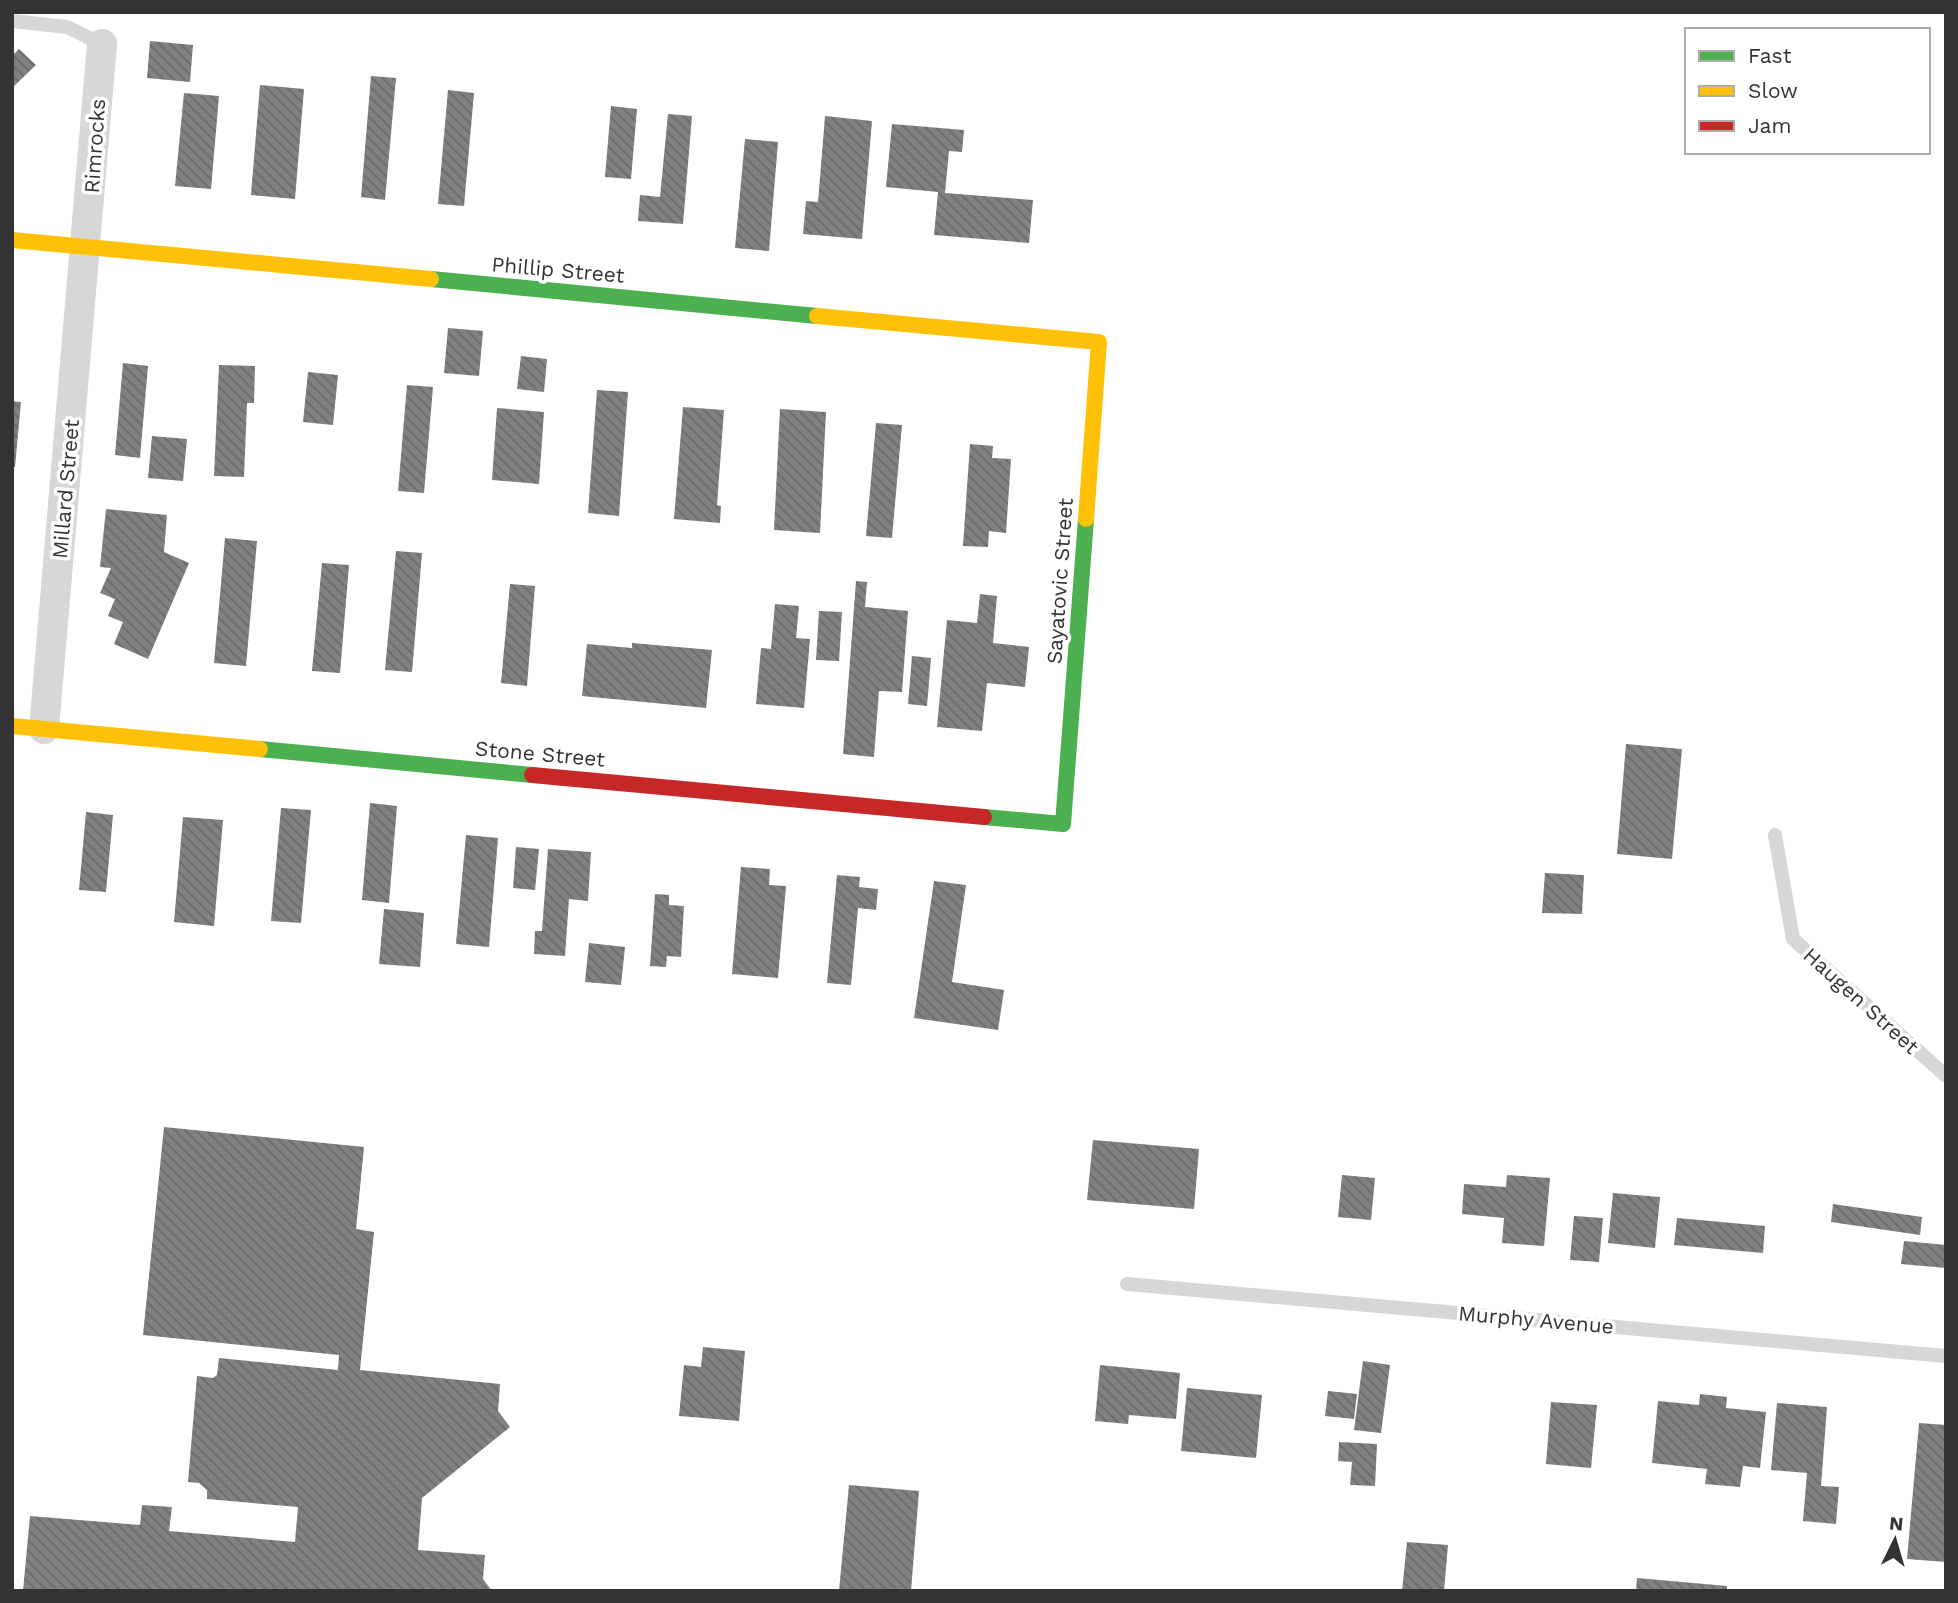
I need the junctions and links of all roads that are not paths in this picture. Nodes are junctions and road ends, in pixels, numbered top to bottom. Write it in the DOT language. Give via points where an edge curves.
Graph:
graph roads {
  1 [pos="12,21"];
  2 [pos="102,44"];
  3 [pos="12,240"];
  4 [pos="87,248"];
  5 [pos="1099,342"];
  6 [pos="12,726"];
  7 [pos="44,729"];
  8 [pos="1063,824"];
  9 [pos="1775,835"];
  10 [pos="1946,1076"];
  11 [pos="1127,1284"];
  12 [pos="1946,1356"];
  1 -- 2 [label="lane" via="67,26"];
  2 -- 4 [label="street, Rimrocks"];
  3 -- 4 [label="street, Phillip Street"];
  4 -- 5 [label="street, Phillip Street"];
  4 -- 7 [label="street, Millard Street"];
  5 -- 8 [label="street, Sayatovic Street"];
  6 -- 7 [label="street, Stone Street"];
  7 -- 8 [label="street, Stone Street"];
  9 -- 10 [label="lane, Haugen Street" via="1793,939"];
  11 -- 12 [label="lane, Murphy Avenue"];
}
